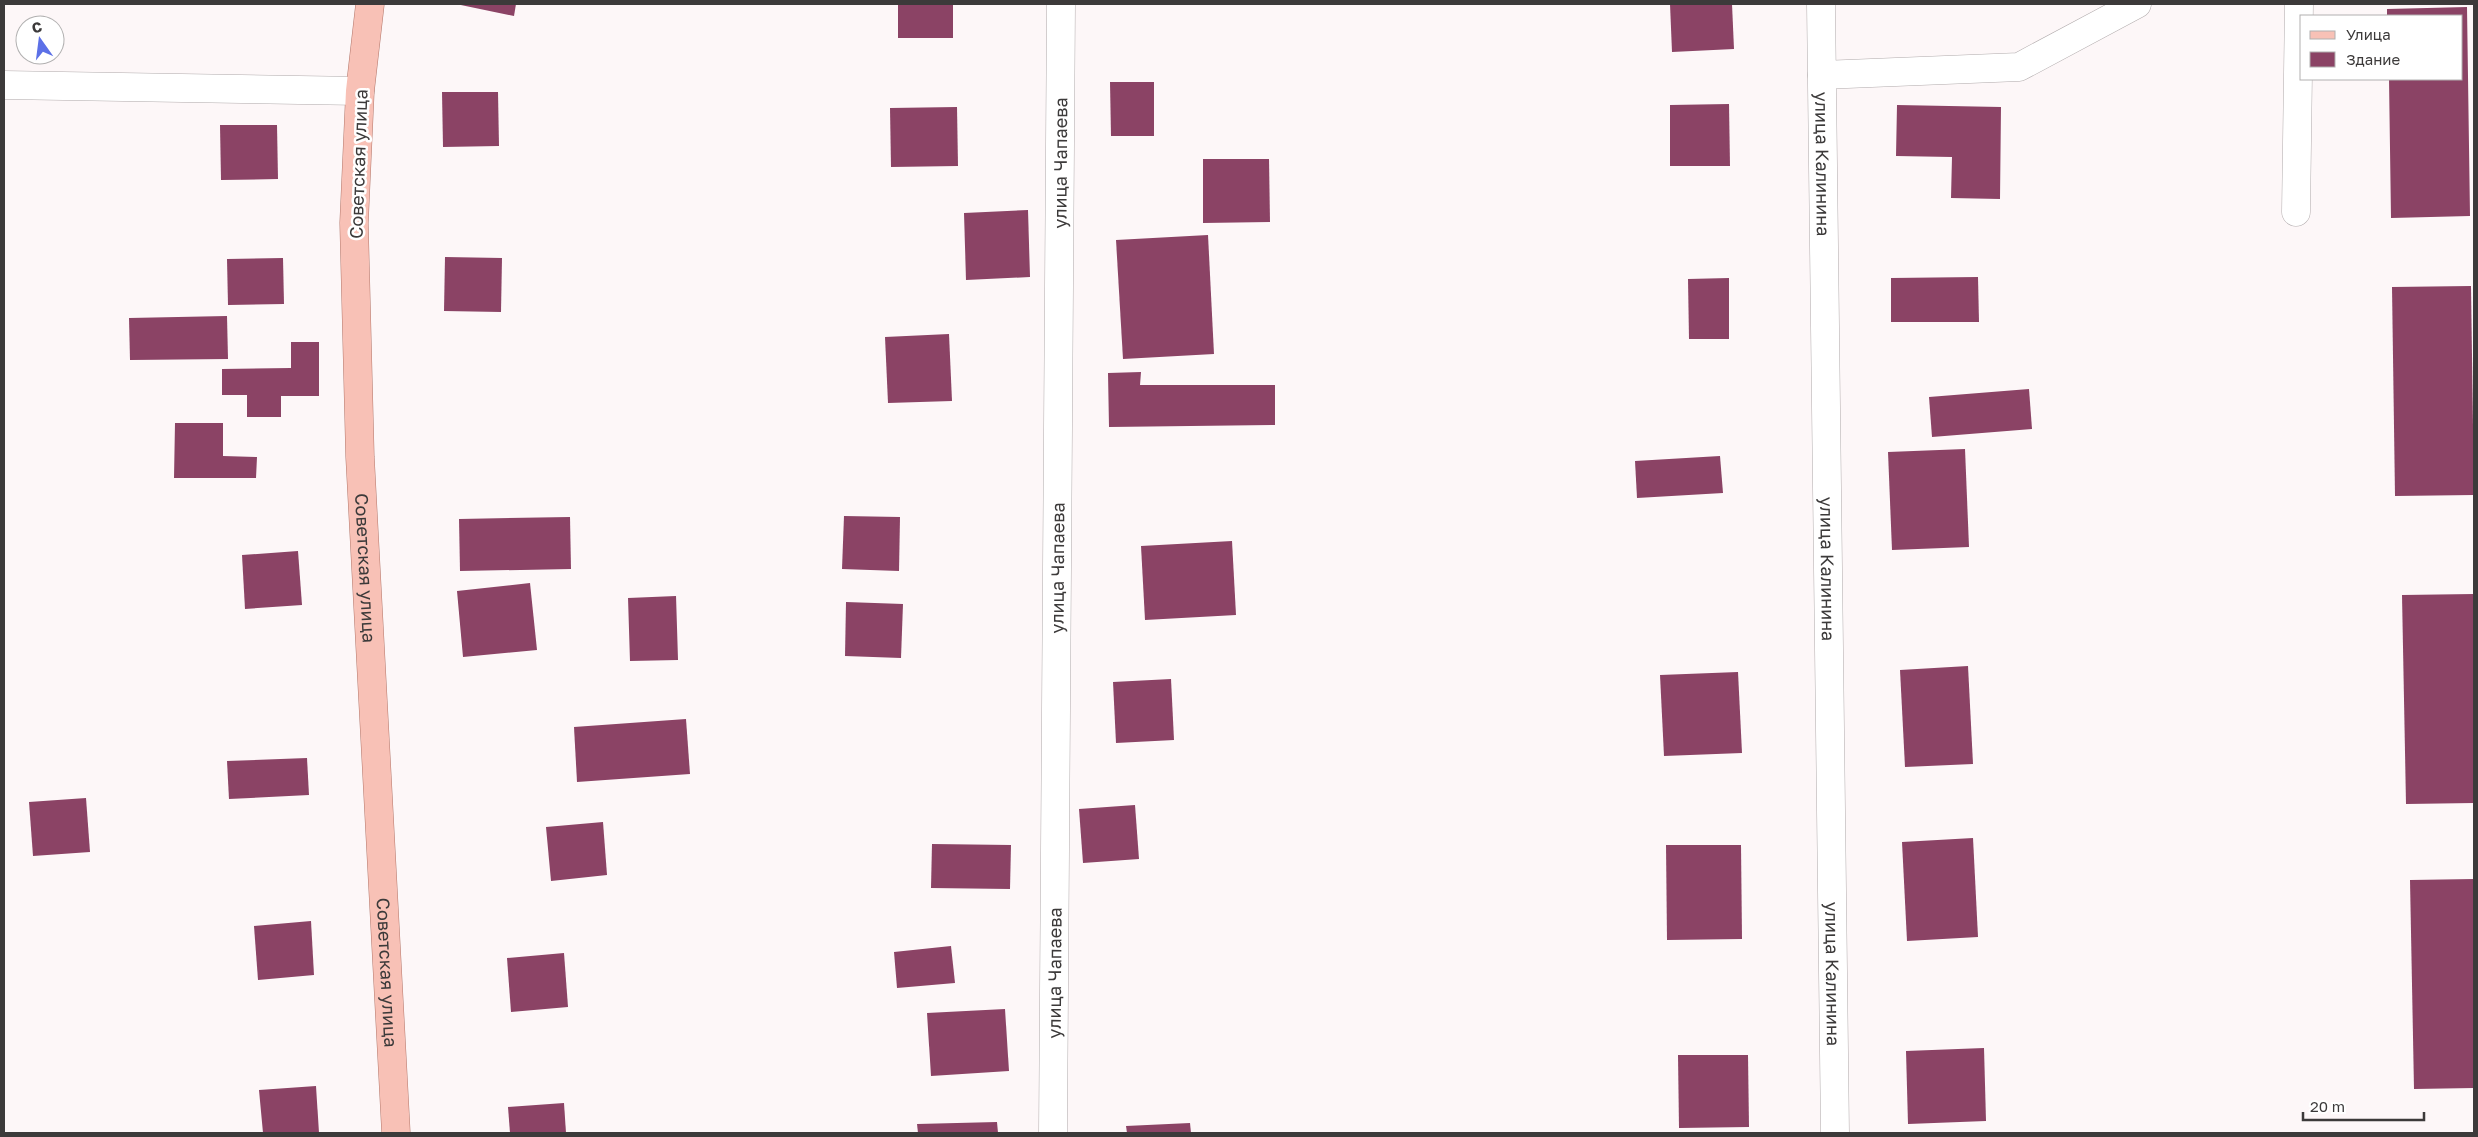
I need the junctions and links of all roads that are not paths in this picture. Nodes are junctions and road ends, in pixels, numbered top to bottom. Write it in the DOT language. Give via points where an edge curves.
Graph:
graph roads {
  1 [pos="370,4"];
  2 [pos="1061,4"];
  3 [pos="1821,4"];
  4 [pos="2137,4"];
  5 [pos="2299,4"];
  6 [pos="1822,75"];
  7 [pos="4,85"];
  8 [pos="360,91"];
  9 [pos="2296,212"];
  10 [pos="396,1133"];
  11 [pos="1053,1133"];
  12 [pos="1835,1133"];
  1 -- 8 [label="main road, Советская улица"];
  2 -- 11 [label="street, улица Чапаева"];
  3 -- 6 [label="street, улица Калинина"];
  4 -- 6 [label="street" via="2019,67"];
  5 -- 9 [label="street"];
  6 -- 12 [label="street, улица Калинина"];
  7 -- 8 [label="street"];
  8 -- 10 [label="main road, Советская улица" via="354,223 360,457"];
}
